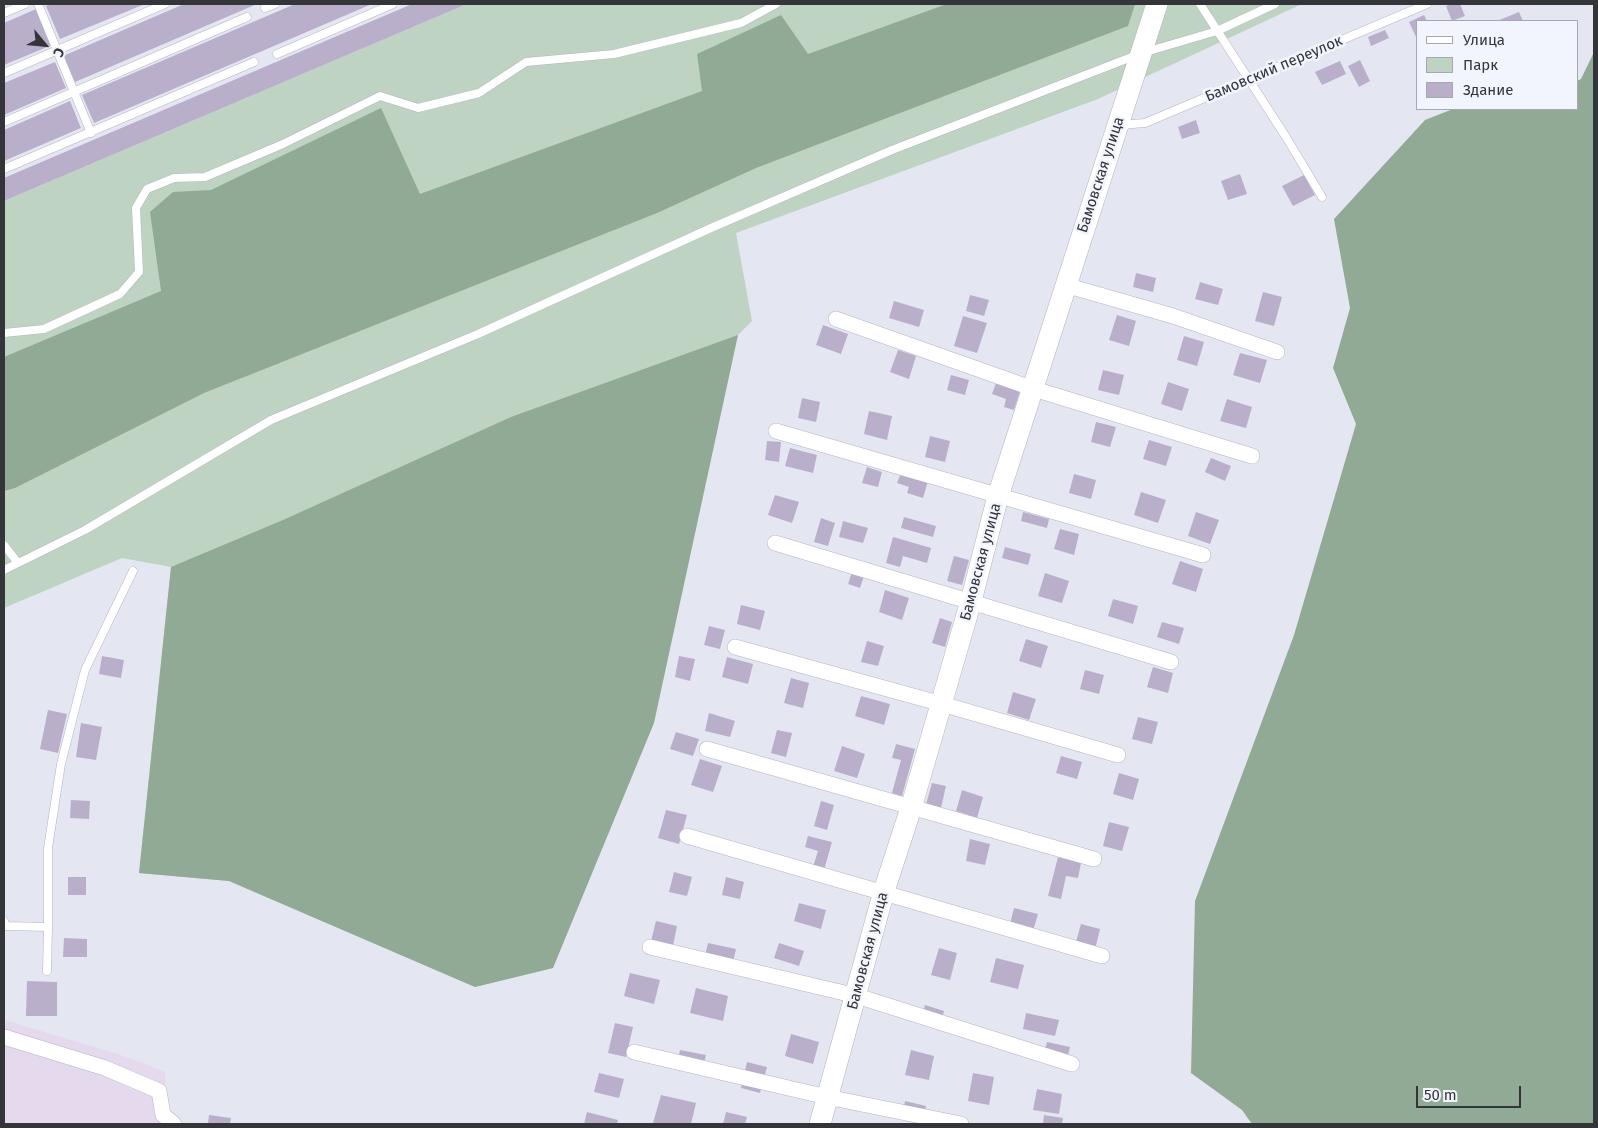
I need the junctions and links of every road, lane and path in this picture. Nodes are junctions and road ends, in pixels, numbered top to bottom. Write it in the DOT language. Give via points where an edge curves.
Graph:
graph roads {
  1 [pos="25,4"];
  2 [pos="38,4"];
  3 [pos="165,4"];
  4 [pos="275,4"];
  5 [pos="393,4"];
  6 [pos="776,4"];
  7 [pos="1157,4"];
  8 [pos="1200,4"];
  9 [pos="1275,4"];
  10 [pos="1427,4"];
  11 [pos="264,8"];
  12 [pos="4,13"];
  13 [pos="247,17"];
  14 [pos="1217,31"];
  15 [pos="57,50"];
  16 [pos="1142,53"];
  17 [pos="277,54"];
  18 [pos="254,62"];
  19 [pos="4,73"];
  20 [pos="1249,79"];
  21 [pos="74,92"];
  22 [pos="4,122"];
  23 [pos="1118,125"];
  24 [pos="91,133"];
  25 [pos="4,169"];
  26 [pos="1322,197"];
  27 [pos="1065,285"];
  28 [pos="836,319"];
  29 [pos="4,334"];
  30 [pos="1278,352"];
  31 [pos="1034,389"];
  32 [pos="776,431"];
  33 [pos="1252,456"];
  34 [pos="998,496"];
  35 [pos="775,543"];
  36 [pos="4,545"];
  37 [pos="1203,555"];
  38 [pos="18,563"];
  39 [pos="4,570"];
  40 [pos="133,571"];
  41 [pos="971,602"];
  42 [pos="735,647"];
  43 [pos="1171,662"];
  44 [pos="942,704"];
  45 [pos="708,749"];
  46 [pos="1118,755"];
  47 [pos="911,808"];
  48 [pos="687,836"];
  49 [pos="1094,859"];
  50 [pos="884,891"];
  51 [pos="4,921"];
  52 [pos="48,927"];
  53 [pos="650,946"];
  54 [pos="1102,956"];
  55 [pos="47,971"];
  56 [pos="857,996"];
  57 [pos="4,1037"];
  58 [pos="634,1052"];
  59 [pos="1072,1064"];
  60 [pos="827,1097"];
  61 [pos="174,1124"];
  62 [pos="820,1124"];
  63 [pos="961,1124"];
  1 -- 12 [label="lane"];
  2 -- 15 [label="lane"];
  3 -- 15 [label="lane"];
  4 -- 11 [label="lane"];
  5 -- 17 [label="lane"];
  6 -- 29 [label="lane" via="741,22 614,54 526,62 478,93 418,108 380,96 283,144 205,177 174,178 147,188 136,208 139,272 120,294 44,328"];
  7 -- 16 [label="street, Бамовская улица"];
  8 -- 14 [label="lane"];
  9 -- 14 [label="lane"];
  10 -- 20 [label="lane, Бамовский переулок"];
  13 -- 21 [label="lane"];
  14 -- 16 [label="lane"];
  14 -- 20 [label="lane"];
  15 -- 19 [label="lane"];
  15 -- 21 [label="lane"];
  16 -- 23 [label="street, Бамовская улица"];
  16 -- 38 [label="lane" via="892,150 478,334 271,420 85,530"];
  18 -- 24 [label="lane"];
  20 -- 23 [label="lane, Бамовский переулок" via="1146,123"];
  20 -- 26 [label="lane"];
  21 -- 22 [label="lane"];
  21 -- 24 [label="lane"];
  23 -- 27 [label="street, Бамовская улица"];
  24 -- 25 [label="lane"];
  27 -- 30 [label="street" via="1173,316"];
  27 -- 31 [label="street, Бамовская улица"];
  28 -- 31 [label="street"];
  31 -- 33 [label="street"];
  31 -- 34 [label="street, Бамовская улица"];
  32 -- 34 [label="street"];
  34 -- 37 [label="street"];
  34 -- 41 [label="street, Бамовская улица"];
  35 -- 41 [label="street"];
  36 -- 38 [label="lane"];
  38 -- 39 [label="lane"];
  40 -- 52 [label="lane" via="85,670 61,764 48,848"];
  41 -- 43 [label="street"];
  41 -- 44 [label="street, Бамовская улица"];
  42 -- 44 [label="street"];
  44 -- 46 [label="street"];
  44 -- 47 [label="street, Бамовская улица"];
  45 -- 47 [label="street"];
  47 -- 49 [label="street"];
  47 -- 50 [label="street, Бамовская улица"];
  48 -- 50 [label="street"];
  50 -- 54 [label="street"];
  50 -- 56 [label="street, Бамовская улица"];
  51 -- 52 [label="lane" via="6,926"];
  52 -- 55 [label="lane"];
  53 -- 56 [label="street"];
  56 -- 59 [label="street"];
  56 -- 60 [label="street, Бамовская улица"];
  57 -- 61 [label="street" via="105,1068 159,1091 163,1115"];
  58 -- 60 [label="street"];
  60 -- 62 [label="street, Бамовская улица"];
  60 -- 63 [label="street"];
}
